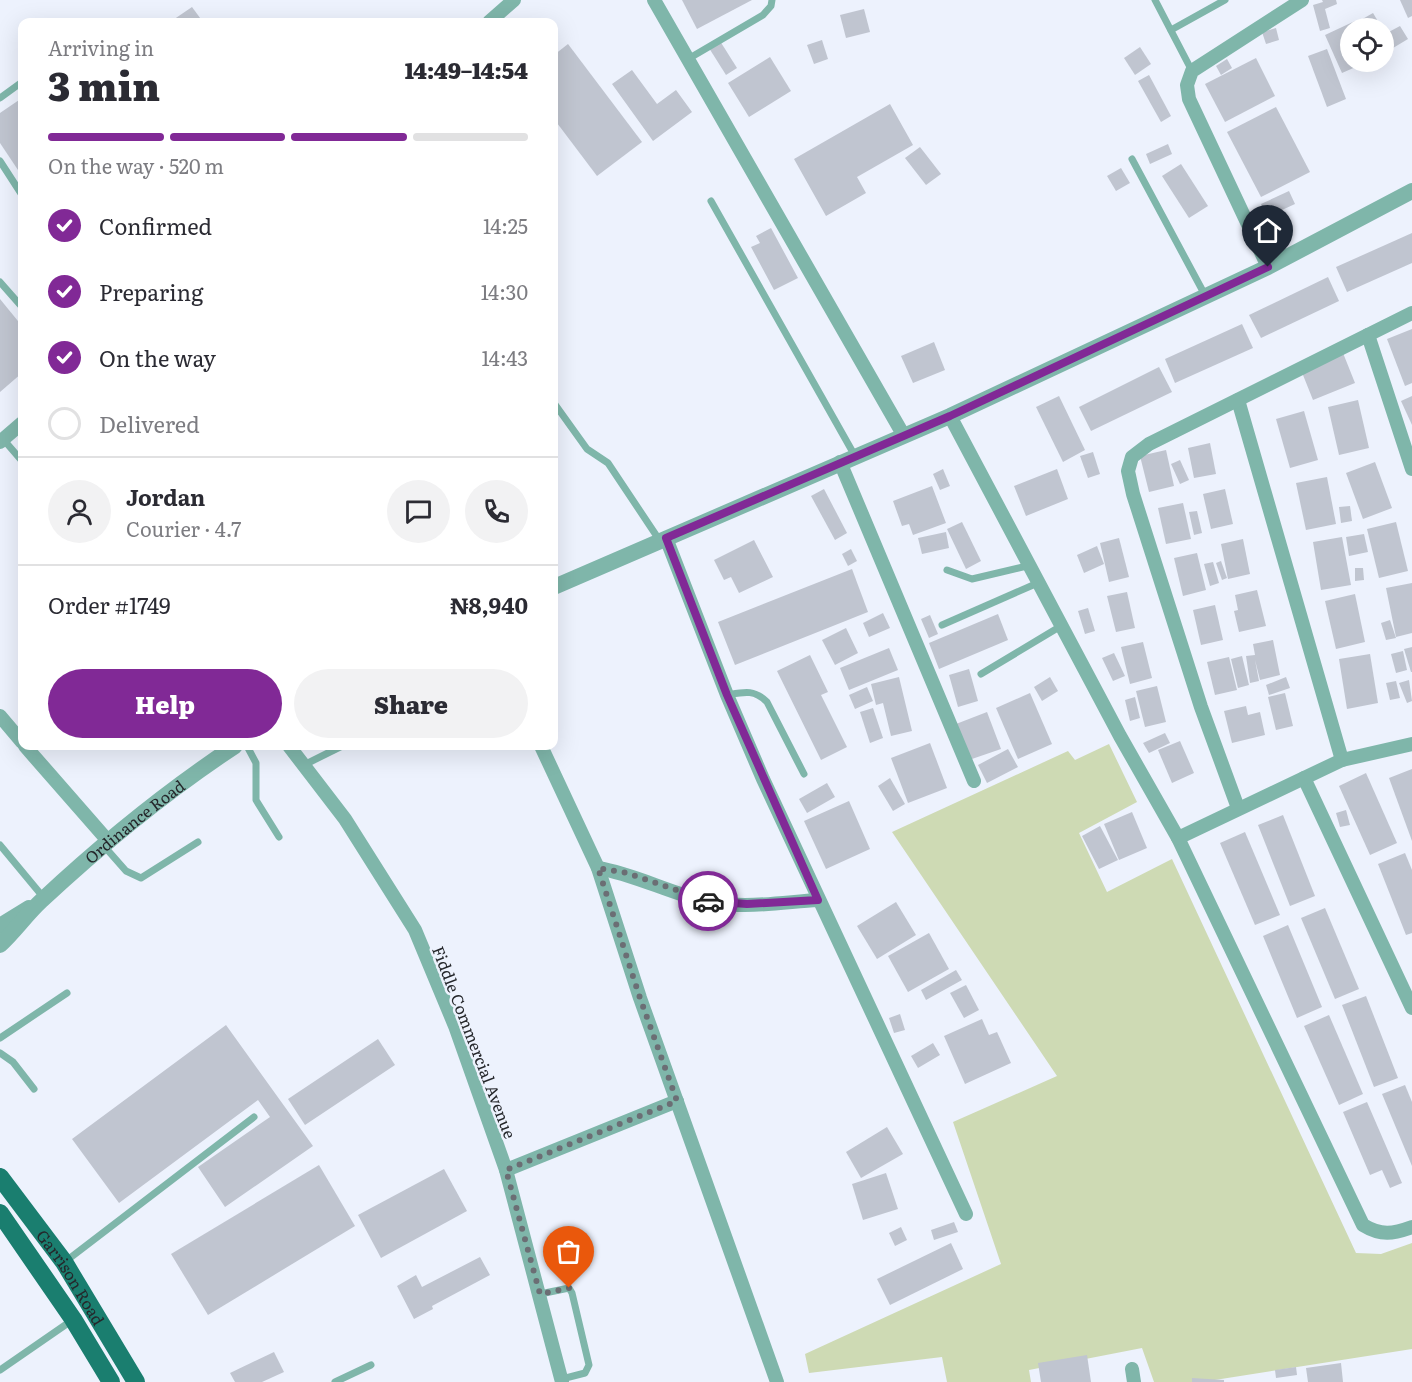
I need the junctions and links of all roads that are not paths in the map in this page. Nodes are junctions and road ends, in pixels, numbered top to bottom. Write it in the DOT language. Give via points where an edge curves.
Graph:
graph roads {
  1 [pos="514,0"];
  2 [pos="654,0"];
  3 [pos="772,0"];
  4 [pos="1155,0"];
  5 [pos="1225,0"];
  6 [pos="1302,0"];
  7 [pos="494,18"];
  8 [pos="1171,30"];
  9 [pos="688,59"];
  10 [pos="1192,71"];
  11 [pos="18,85"];
  12 [pos="0,98"];
  13 [pos="1132,159"];
  14 [pos="0,161"];
  15 [pos="18,189"];
  16 [pos="1412,191"];
  17 [pos="711,201"];
  18 [pos="1268,267"];
  19 [pos="0,282"];
  20 [pos="1206,297"];
  21 [pos="18,302"];
  22 [pos="1412,312"];
  23 [pos="1368,335"];
  24 [pos="1238,400"];
  25 [pos="558,409"];
  26 [pos="950,416"];
  27 [pos="18,426"];
  28 [pos="904,436"];
  29 [pos="2,440"];
  30 [pos="18,457"];
  31 [pos="848,459"];
  32 [pos="1412,469"];
  33 [pos="663,539"];
  34 [pos="1031,565"];
  35 [pos="947,570"];
  36 [pos="1040,582"];
  37 [pos="558,585"];
  38 [pos="942,625"];
  39 [pos="1063,625"];
  40 [pos="981,674"];
  41 [pos="727,695"];
  42 [pos="0,716"];
  43 [pos="18,737"];
  44 [pos="1412,744"];
  45 [pos="29,750"];
  46 [pos="229,750"];
  47 [pos="250,750"];
  48 [pos="292,750"];
  49 [pos="334,750"];
  50 [pos="543,750"];
  51 [pos="1342,760"];
  52 [pos="304,765"];
  53 [pos="804,774"];
  54 [pos="1304,778"];
  55 [pos="975,781"];
  56 [pos="1238,808"];
  57 [pos="279,837"];
  58 [pos="1178,838"];
  59 [pos="198,842"];
  60 [pos="106,844"];
  61 [pos="0,845"];
  62 [pos="598,868"];
  63 [pos="818,900"];
  64 [pos="41,901"];
  65 [pos="0,926"];
  66 [pos="0,945"];
  67 [pos="67,993"];
  68 [pos="1412,1008"];
  69 [pos="0,1038"];
  70 [pos="0,1053"];
  71 [pos="34,1089"];
  72 [pos="677,1101"];
  73 [pos="254,1117"];
  74 [pos="506,1170"];
  75 [pos="0,1177"];
  76 [pos="0,1214"];
  77 [pos="966,1214"];
  78 [pos="1412,1227"];
  79 [pos="64,1262"];
  80 [pos="540,1294"];
  81 [pos="73,1319"];
  82 [pos="371,1365"];
  83 [pos="0,1370"];
  84 [pos="562,1380"];
  85 [pos="111,1382"];
  86 [pos="136,1382"];
  87 [pos="335,1382"];
  88 [pos="777,1382"];
  1 -- 7 [label="street"];
  2 -- 9 [label="street"];
  3 -- 9 [label="lane" via="763,15"];
  4 -- 8 [label="lane"];
  5 -- 8 [label="lane"];
  6 -- 10 [label="street"];
  8 -- 10 [label="lane"];
  9 -- 28 [label="street"];
  10 -- 18 [label="street" via="1186,85 1188,99"];
  11 -- 12 [label="lane"];
  13 -- 20 [label="lane"];
  14 -- 15 [label="lane"];
  16 -- 18 [label="street"];
  17 -- 31 [label="lane"];
  18 -- 20 [label="street"];
  19 -- 21 [label="lane"];
  20 -- 26 [label="street"];
  22 -- 23 [label="street"];
  23 -- 24 [label="street"];
  23 -- 32 [label="street"];
  24 -- 51 [label="street"];
  24 -- 56 [label="street" via="1149,444 1131,457 1128,471 1201,707"];
  25 -- 33 [label="lane" via="587,449 608,463"];
  26 -- 28 [label="street"];
  26 -- 34 [label="street"];
  27 -- 29 [label="street"];
  28 -- 31 [label="street"];
  29 -- 30 [label="lane"];
  31 -- 33 [label="street"];
  31 -- 55 [label="street"];
  33 -- 37 [label="street"];
  33 -- 41 [label="street"];
  34 -- 35 [label="lane" via="972,579"];
  34 -- 36 [label="street"];
  36 -- 38 [label="lane"];
  36 -- 39 [label="street"];
  39 -- 40 [label="lane"];
  39 -- 58 [label="street"];
  41 -- 53 [label="lane" via="750,691 767,702"];
  41 -- 63 [label="street"];
  42 -- 43 [label="street"];
  44 -- 51 [label="street"];
  45 -- 60 [label="street"];
  46 -- 60 [label="street, Ordinance Road"];
  47 -- 57 [label="lane" via="256,763 256,800"];
  48 -- 52 [label="street, Fiddle Commercial Avenue"];
  49 -- 52 [label="lane"];
  50 -- 62 [label="street"];
  51 -- 54 [label="street"];
  52 -- 74 [label="street, Fiddle Commercial Avenue" via="345,819 415,930 455,1026"];
  54 -- 56 [label="street"];
  54 -- 68 [label="street"];
  56 -- 58 [label="street"];
  58 -- 78 [label="street" via="1363,1225 1374,1232 1392,1234"];
  59 -- 60 [label="lane" via="141,878 126,871"];
  60 -- 64 [label="street, Ordinance Road"];
  61 -- 64 [label="lane"];
  62 -- 63 [label="street" via="627,873 718,904"];
  62 -- 72 [label="street"];
  63 -- 77 [label="street"];
  64 -- 65 [label="street, Ordinance Road"];
  64 -- 66 [label="street, Ordinance Road"];
  67 -- 69 [label="lane"];
  70 -- 71 [label="lane" via="13,1062"];
  72 -- 74 [label="street"];
  72 -- 88 [label="street"];
  73 -- 79 [label="lane"];
  74 -- 80 [label="street, Fiddle Commercial Avenue"];
  75 -- 79 [label="main road, Garrison Road"];
  76 -- 81 [label="main road, Garrison Road"];
  79 -- 86 [label="main road, Garrison Road"];
  80 -- 84 [label="street, Fiddle Commercial Avenue"];
  80 -- 84 [label="lane" via="564,1288 572,1293 589,1365 585,1373"];
  81 -- 83 [label="lane"];
  81 -- 85 [label="main road, Garrison Road"];
  82 -- 87 [label="lane"];
}
